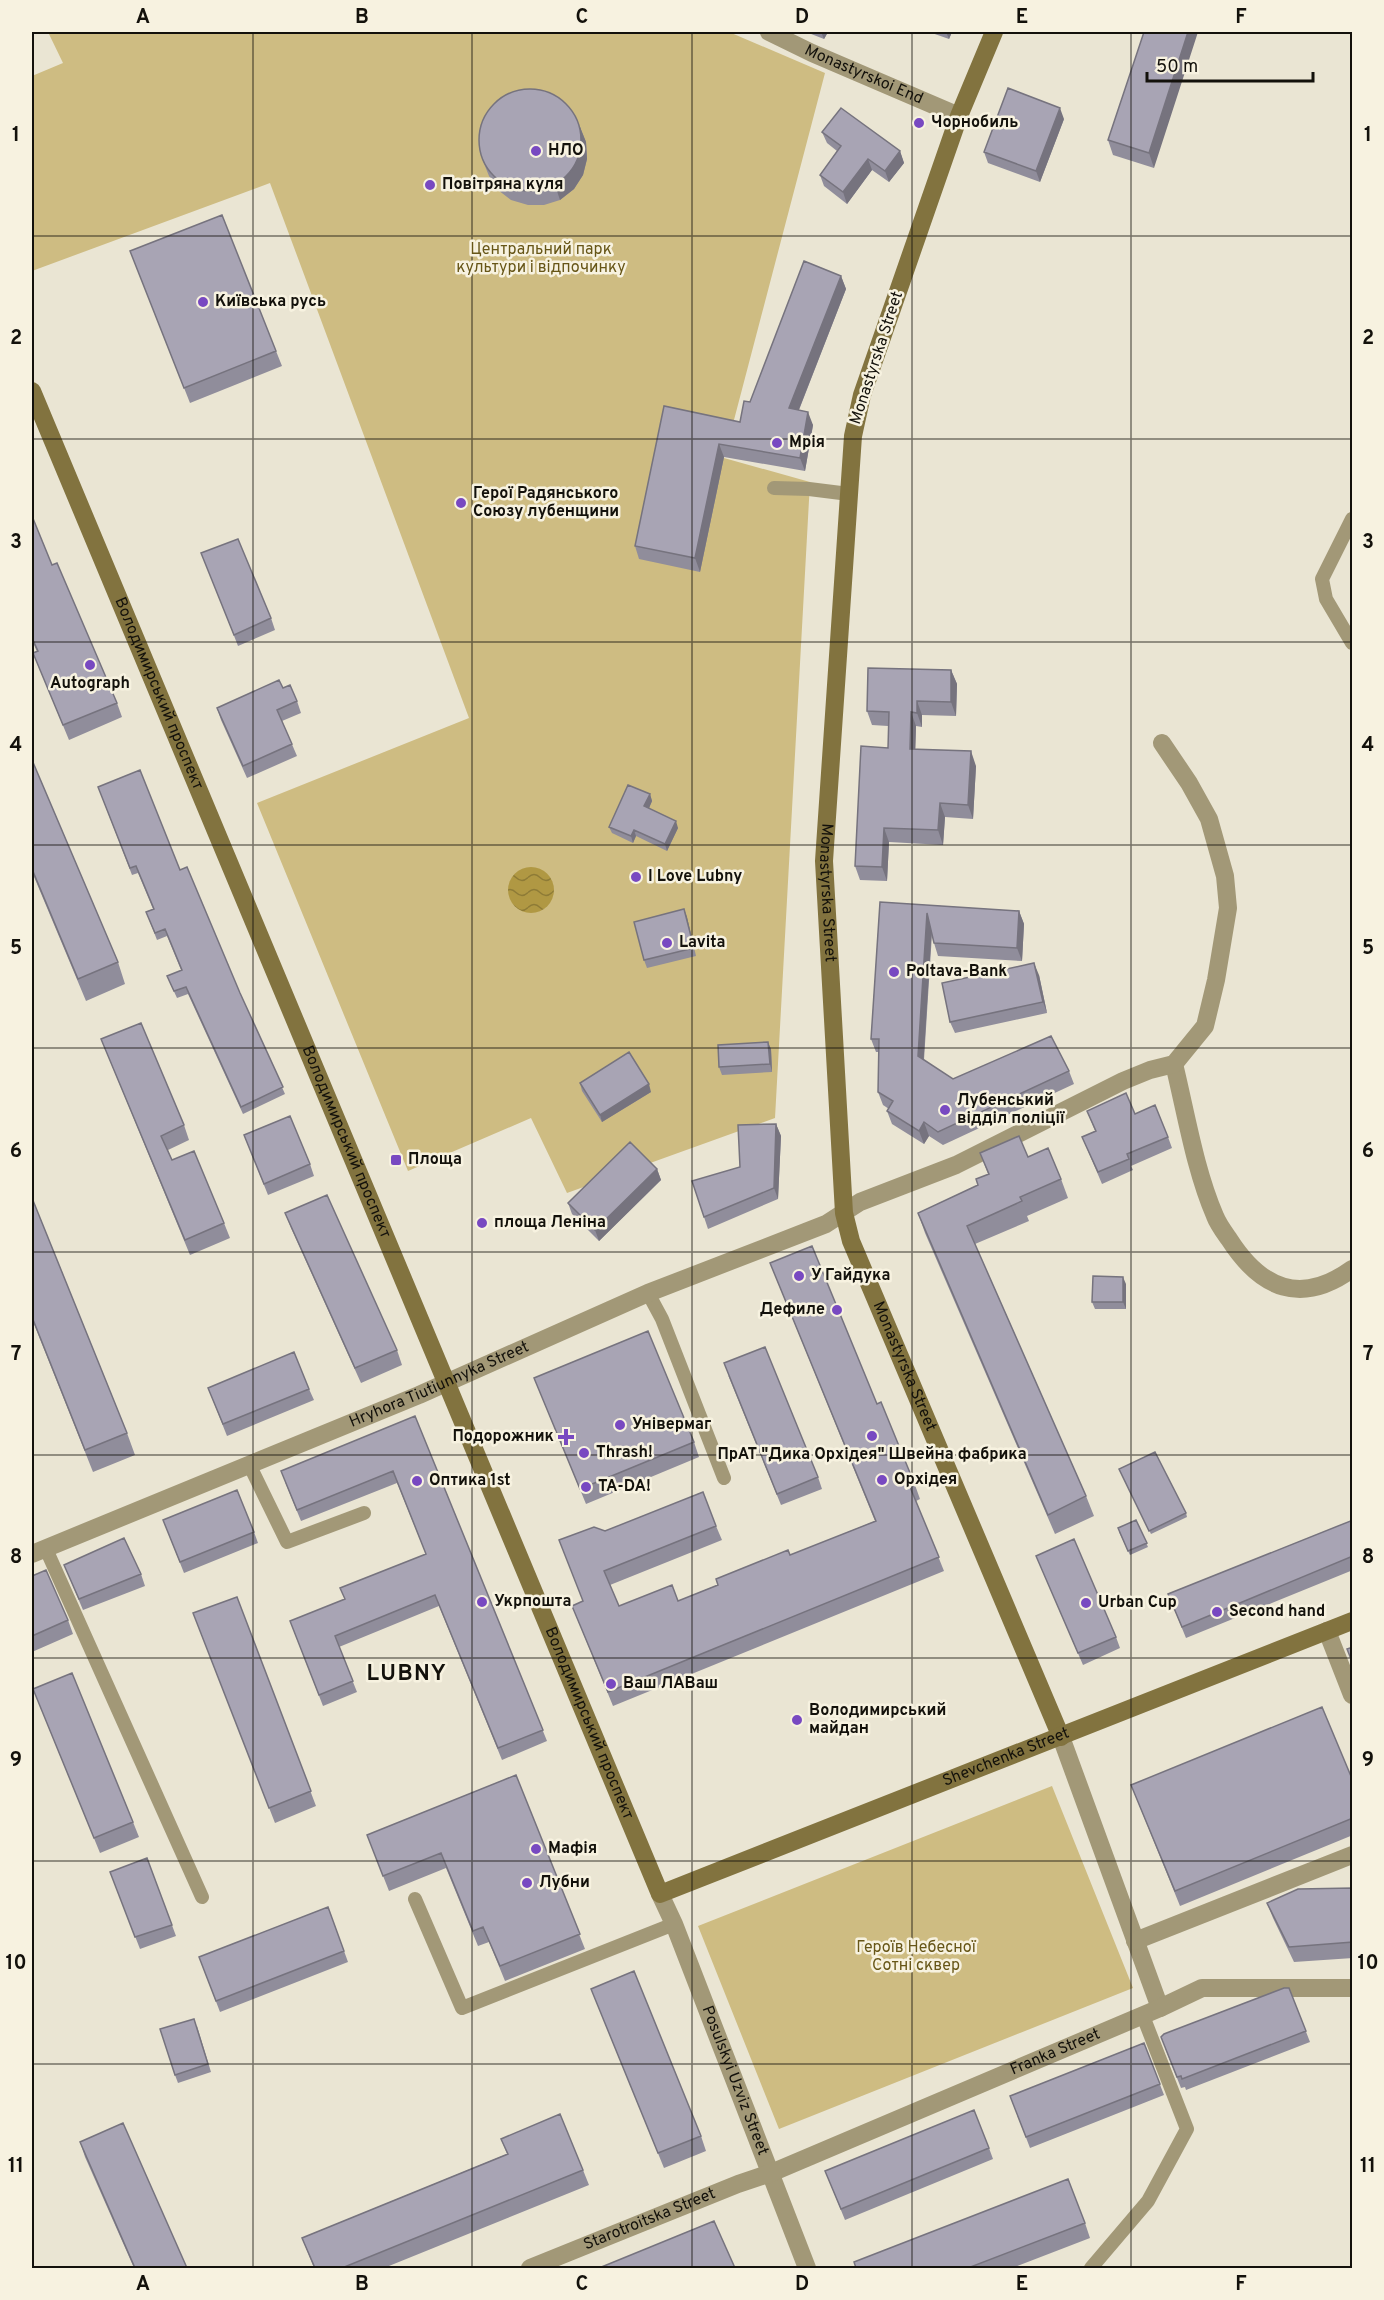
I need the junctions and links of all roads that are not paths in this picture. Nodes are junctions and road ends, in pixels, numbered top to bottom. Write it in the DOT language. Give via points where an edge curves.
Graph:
graph roads {
  1 [pos="769,32"];
  2 [pos="994,32"];
  3 [pos="959,116"];
  4 [pos="32,391"];
  5 [pos="774,488"];
  6 [pos="849,494"];
  7 [pos="1353,519"];
  8 [pos="1353,643"];
  9 [pos="1162,743"];
  10 [pos="1174,1065"];
  11 [pos="844,1213"];
  12 [pos="1353,1269"];
  13 [pos="648,1293"];
  14 [pos="447,1383"];
  15 [pos="249,1464"];
  16 [pos="723,1478"];
  17 [pos="364,1513"];
  18 [pos="39,1551"];
  19 [pos="1353,1621"];
  20 [pos="1327,1631"];
  21 [pos="1353,1695"];
  22 [pos="1060,1737"];
  23 [pos="1353,1855"];
  24 [pos="660,1894"];
  25 [pos="202,1897"];
  26 [pos="415,1899"];
  27 [pos="674,1924"];
  28 [pos="1135,1941"];
  29 [pos="1353,1988"];
  30 [pos="1151,2012"];
  31 [pos="771,2173"];
  32 [pos="557,2264"];
  33 [pos="1093,2267"];
  34 [pos="530,2268"];
  35 [pos="807,2268"];
  1 -- 3 [label="street, Monastyrskoi End"];
  2 -- 3 [label="main road, Monastyrska Street"];
  3 -- 6 [label="main road, Monastyrska Street" via="862,395 853,436"];
  4 -- 14 [label="main road, Володимирський проспект"];
  5 -- 6 [label="lane"];
  6 -- 11 [label="main road, Monastyrska Street" via="824,861"];
  7 -- 8 [label="lane" via="1322,579 1326,599"];
  9 -- 10 [label="street" via="1209,819 1225,876 1228,908 1205,1026"];
  10 -- 11 [label="street, Hryhora Tiutiunnyka Street" via="1123,1081 956,1165 860,1202"];
  10 -- 12 [label="street" via="1215,1217 1250,1268 1273,1283 1300,1288 1328,1283"];
  11 -- 13 [label="street, Hryhora Tiutiunnyka Street" via="826,1224"];
  11 -- 22 [label="main road, Monastyrska Street" via="851,1241"];
  13 -- 14 [label="street, Hryhora Tiutiunnyka Street"];
  13 -- 16 [label="lane" via="662,1319"];
  14 -- 15 [label="street, Hryhora Tiutiunnyka Street"];
  14 -- 24 [label="main road, Володимирський проспект"];
  15 -- 17 [label="lane" via="287,1542"];
  15 -- 18 [label="street, Hryhora Tiutiunnyka Street"];
  18 -- 25 [label="lane"];
  19 -- 20 [label="main road, Shevchenka Street"];
  20 -- 21 [label="street"];
  20 -- 22 [label="main road, Shevchenka Street"];
  22 -- 24 [label="main road, Shevchenka Street"];
  22 -- 28 [label="street"];
  23 -- 28 [label="street"];
  24 -- 27 [label="street, Posulskyi Uzviz Street"];
  26 -- 27 [label="lane" via="462,2008"];
  27 -- 31 [label="street, Posulskyi Uzviz Street"];
  28 -- 30 [label="street"];
  29 -- 30 [label="street, Franka Street" via="1202,1988"];
  30 -- 31 [label="street, Franka Street"];
  30 -- 33 [label="lane" via="1187,2129 1148,2201"];
  31 -- 32 [label="street, Starotroitska Street"];
  31 -- 35 [label="street, Posulskyi Uzviz Street"];
  32 -- 34 [label="street, Starotroitska Street"];
}
